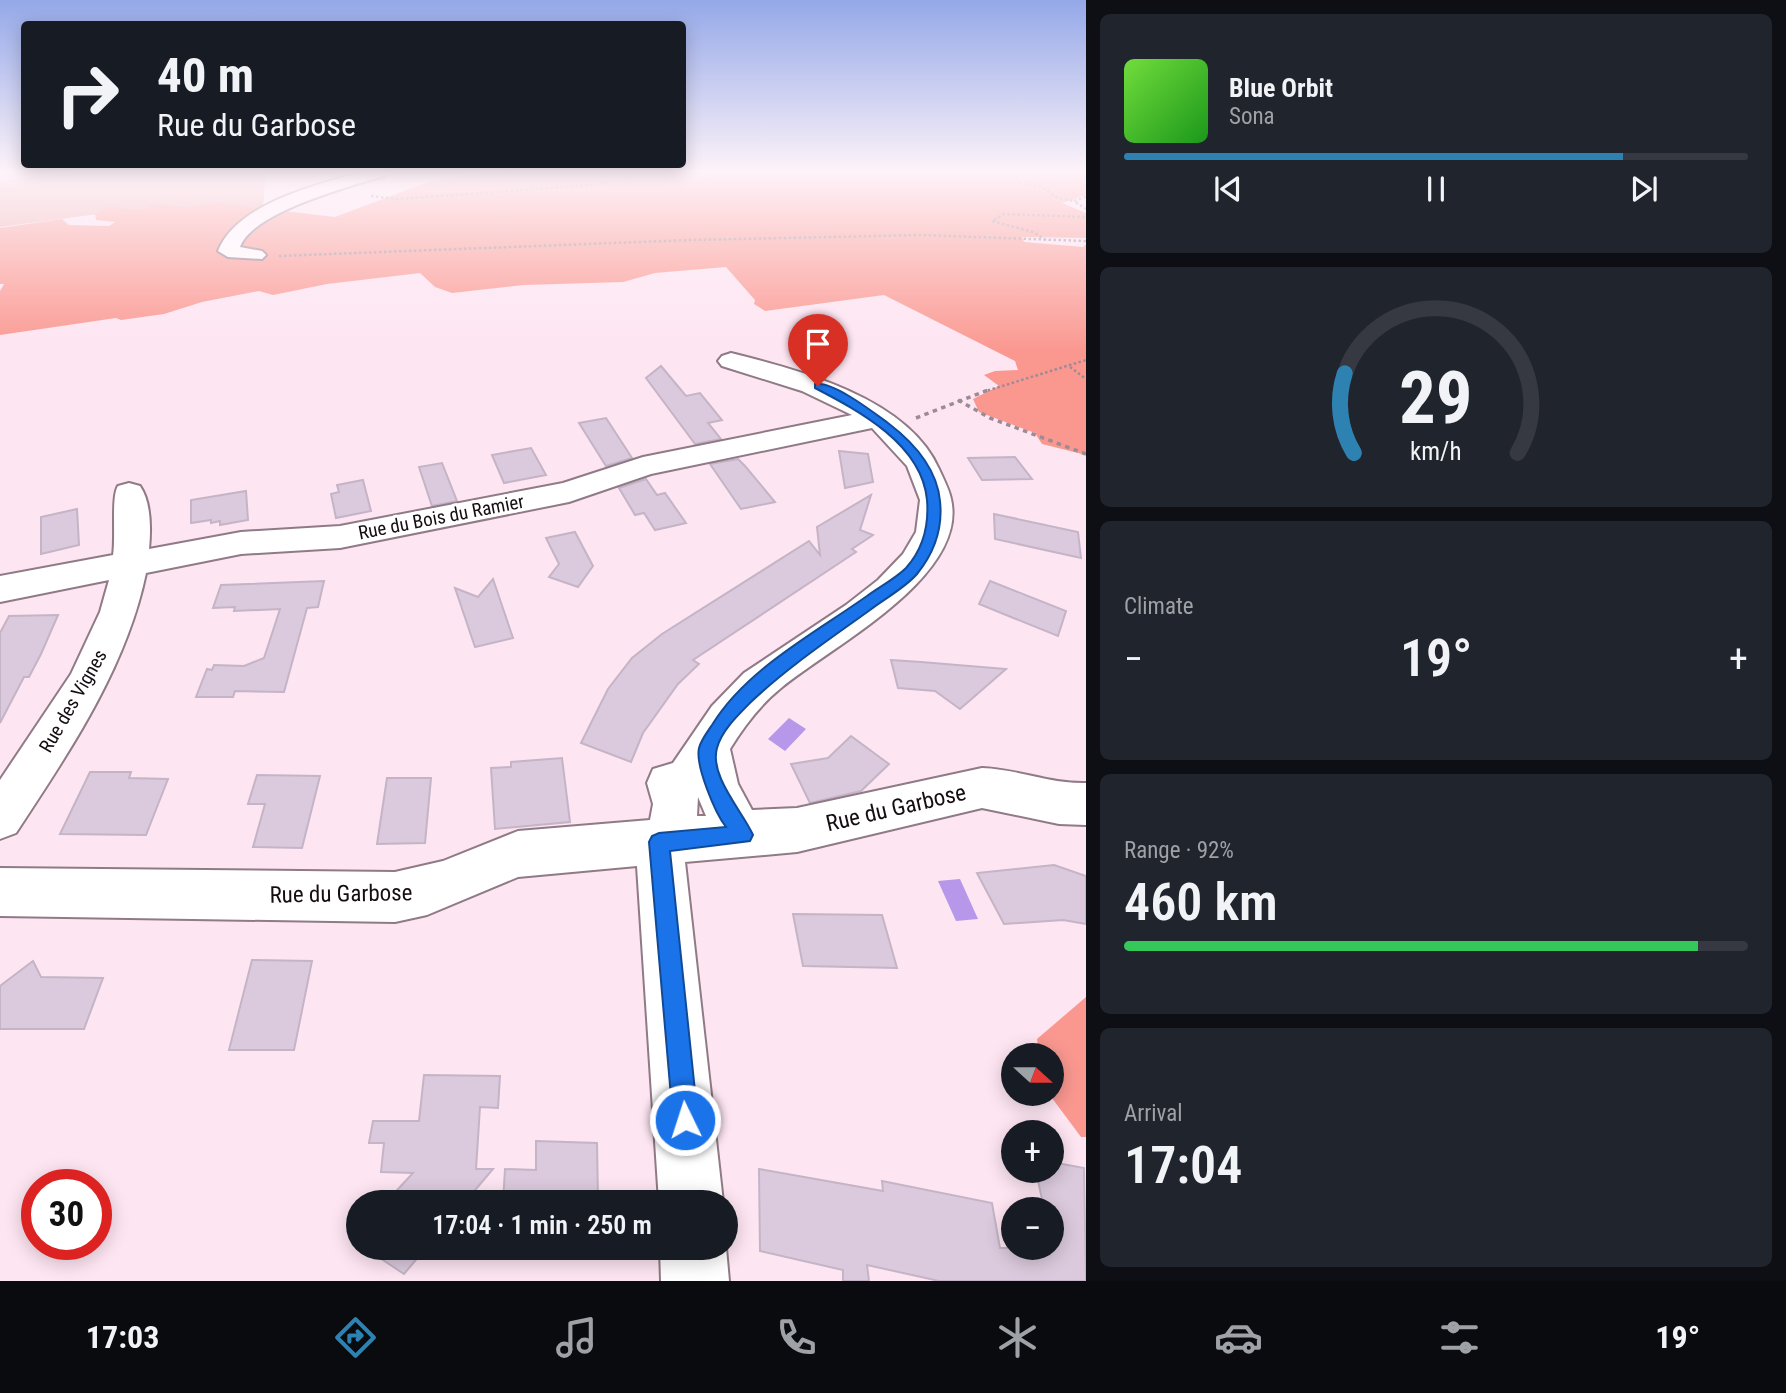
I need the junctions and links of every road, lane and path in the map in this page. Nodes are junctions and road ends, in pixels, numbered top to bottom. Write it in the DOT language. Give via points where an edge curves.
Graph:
graph roads {
  1 [pos="238,232"];
  2 [pos="1037,232"];
  3 [pos="1046,240"];
  4 [pos="1086,243"];
  5 [pos="255,255"];
  6 [pos="1086,360"];
  7 [pos="732,361"];
  8 [pos="1069,367"];
  9 [pos="1086,379"];
  10 [pos="958,400"];
  11 [pos="883,425"];
  12 [pos="1086,454"];
  13 [pos="129,493"];
  14 [pos="128,565"];
  15 [pos="0,589"];
  16 [pos="708,748"];
  17 [pos="1086,804"];
  18 [pos="0,818"];
  19 [pos="743,835"];
  20 [pos="664,842"];
  21 [pos="0,892"];
  22 [pos="690,1190"];
  23 [pos="694,1260"];
  24 [pos="695,1281"];
  1 -- 5 [label="street" via="229,251"];
  2 -- 3 [label="path"];
  3 -- 4 [label="path"];
  3 -- 5 [label="path" via="922,235"];
  6 -- 8 [label="path"];
  7 -- 11 [label="street" via="818,386"];
  8 -- 9 [label="path"];
  8 -- 10 [label="path" via="1035,373"];
  10 -- 11 [label="path"];
  10 -- 12 [label="path" via="990,418"];
  11 -- 14 [label="street, Rue du Bois du Ramier" via="643,466 569,492 340,537 265,539"];
  11 -- 16 [label="street" via="916,456 932,486 935,521 923,554 892,588 746,695 728,713"];
  13 -- 14 [label="street, Rue des Vignes" via="133,535"];
  14 -- 15 [label="street, Rue du Bois du Ramier"];
  14 -- 18 [label="street, Rue des Vignes" via="106,646 91,676"];
  16 -- 19 [label="street" via="710,771 720,797"];
  16 -- 20 [label="street" via="685,782 669,783 676,804"];
  17 -- 19 [label="street, Rue du Garbose" via="982,788 797,830"];
  19 -- 20 [label="street, Rue du Garbose"];
  20 -- 21 [label="street, Rue du Garbose" via="518,854 419,894 395,897"];
  20 -- 22 [label="street"];
  23 -- 24 [label="street"];
}
